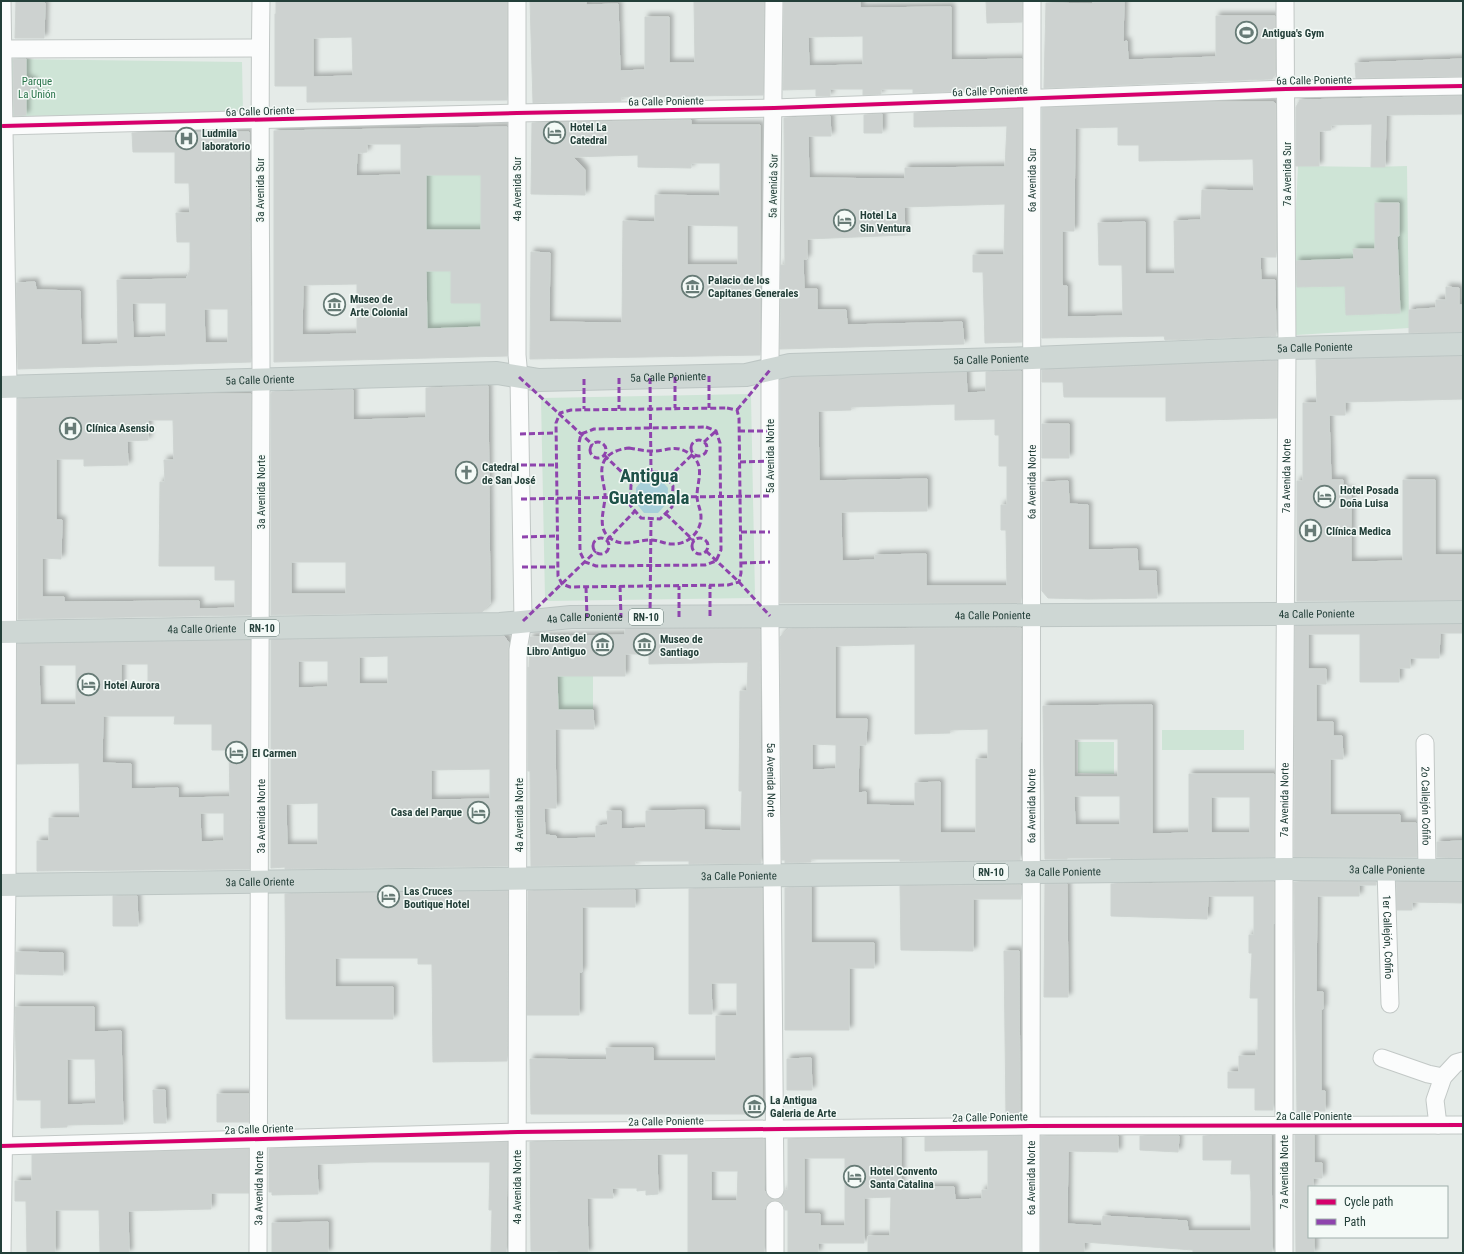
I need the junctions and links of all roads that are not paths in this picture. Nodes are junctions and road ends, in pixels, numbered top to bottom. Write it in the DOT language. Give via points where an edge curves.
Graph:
graph roads {
  1 [pos="2,1"];
  2 [pos="261,1"];
  3 [pos="516,1"];
  4 [pos="774,1"];
  5 [pos="1032,1"];
  6 [pos="1285,1"];
  7 [pos="260,48"];
  8 [pos="2,49"];
  9 [pos="1463,86"];
  10 [pos="1286,89"];
  11 [pos="1033,99"];
  12 [pos="774,108"];
  13 [pos="517,113"];
  14 [pos="260,121"];
  15 [pos="3,126"];
  16 [pos="1463,344"];
  17 [pos="1288,348"];
  18 [pos="1032,358"];
  19 [pos="770,370"];
  20 [pos="519,376"];
  21 [pos="261,380"];
  22 [pos="4,387"];
  23 [pos="1463,612"];
  24 [pos="1286,614"];
  25 [pos="1032,615"];
  26 [pos="770,616"];
  27 [pos="523,620"];
  28 [pos="260,628"];
  29 [pos="4,632"];
  30 [pos="1425,742"];
  31 [pos="1284,869"];
  32 [pos="1386,869"];
  33 [pos="1427,869"];
  34 [pos="1463,870"];
  35 [pos="1032,871"];
  36 [pos="772,875"];
  37 [pos="519,879"];
  38 [pos="260,881"];
  39 [pos="4,884"];
  40 [pos="1390,1004"];
  41 [pos="1382,1058"];
  42 [pos="1463,1061"];
  43 [pos="1443,1077"];
  44 [pos="1284,1125"];
  45 [pos="1438,1125"];
  46 [pos="1463,1125"];
  47 [pos="1031,1126"];
  48 [pos="775,1128"];
  49 [pos="518,1132"];
  50 [pos="259,1138"];
  51 [pos="2,1146"];
  52 [pos="775,1190"];
  53 [pos="775,1210"];
  54 [pos="2,1253"];
  55 [pos="258,1253"];
  56 [pos="517,1253"];
  57 [pos="775,1253"];
  58 [pos="1031,1253"];
  59 [pos="1284,1253"];
  1 -- 8 [label="street"];
  2 -- 7 [label="street, 3a Avenida Sur"];
  3 -- 13 [label="street, 4a Avenida Sur"];
  4 -- 12 [label="street, 5a Avenida Sur"];
  5 -- 11 [label="street, 6a Avenida Sur"];
  6 -- 10 [label="street, 7a Avenida Sur"];
  7 -- 8 [label="street"];
  7 -- 14 [label="street, 3a Avenida Sur"];
  8 -- 15 [label="street"];
  9 -- 10 [label="street, 6a Calle Poniente"];
  10 -- 11 [label="street, 6a Calle Poniente"];
  10 -- 17 [label="street, 7a Avenida Sur"];
  11 -- 12 [label="street, 6a Calle Poniente"];
  11 -- 18 [label="street, 6a Avenida Sur"];
  12 -- 13 [label="street, 6a Calle Poniente"];
  12 -- 19 [label="street, 5a Avenida Sur"];
  13 -- 14 [label="street, 6a Calle Oriente"];
  13 -- 20 [label="street, 4a Avenida Sur"];
  14 -- 15 [label="street, 6a Calle Oriente"];
  14 -- 21 [label="street, 3a Avenida Sur"];
  15 -- 22 [label="street"];
  16 -- 17 [label="main road, 5a Calle Poniente"];
  17 -- 18 [label="main road, 5a Calle Poniente"];
  17 -- 24 [label="street, 7a Avenida Norte"];
  18 -- 19 [label="main road, 5a Calle Poniente" via="790,365"];
  18 -- 25 [label="street, 6a Avenida Norte"];
  19 -- 20 [label="main road, 5a Calle Poniente" via="746,375 562,380 539,380"];
  19 -- 26 [label="street, 5a Avenida Norte"];
  20 -- 21 [label="main road, 5a Calle Oriente" via="497,373"];
  20 -- 27 [label="street, 4a Avenida Norte"];
  21 -- 22 [label="main road, 5a Calle Oriente"];
  21 -- 28 [label="street, 3a Avenida Norte"];
  22 -- 29 [label="street"];
  23 -- 24 [label="main road, 4a Calle Poniente / RN-10"];
  24 -- 25 [label="main road, 4a Calle Poniente / RN-10"];
  24 -- 31 [label="street, 7a Avenida Norte"];
  25 -- 26 [label="main road, 4a Calle Poniente / RN-10"];
  25 -- 35 [label="street, 6a Avenida Norte"];
  26 -- 27 [label="main road, 4a Calle Poniente / RN-10" via="571,617"];
  26 -- 36 [label="street, 5a Avenida Norte"];
  27 -- 28 [label="main road, 4a Calle Oriente / RN-10" via="500,624"];
  27 -- 37 [label="street, 4a Avenida Norte" via="518,650"];
  28 -- 29 [label="main road, 4a Calle Oriente / RN-10"];
  28 -- 38 [label="street, 3a Avenida Norte"];
  29 -- 39 [label="street"];
  30 -- 33 [label="street, 2o Callejón Cofiño"];
  31 -- 32 [label="main road, 3a Calle Poniente / RN-10"];
  31 -- 35 [label="main road, 3a Calle Poniente / RN-10"];
  31 -- 44 [label="street, 7a Avenida Norte"];
  32 -- 33 [label="main road, 3a Calle Poniente / RN-10"];
  32 -- 40 [label="street, 1er Callejón, Cofiño"];
  33 -- 34 [label="main road, 3a Calle Poniente / RN-10"];
  35 -- 36 [label="main road, 3a Calle Poniente / RN-10"];
  35 -- 47 [label="street, 6a Avenida Norte"];
  36 -- 37 [label="main road, 3a Calle Poniente / RN-10"];
  36 -- 48 [label="street, 5a Avenida Norte"];
  37 -- 38 [label="main road, 3a Calle Oriente / RN-10"];
  37 -- 49 [label="street, 4a Avenida Norte"];
  38 -- 39 [label="main road, 3a Calle Oriente / RN-10"];
  38 -- 50 [label="street, 3a Avenida Norte"];
  39 -- 51 [label="street"];
  41 -- 43 [label="street"];
  42 -- 43 [label="street" via="1456,1063"];
  43 -- 45 [label="street" via="1435,1100"];
  44 -- 45 [label="street, 2a Calle Poniente"];
  44 -- 47 [label="street, 2a Calle Poniente"];
  44 -- 59 [label="street, 7a Avenida Norte"];
  45 -- 46 [label="street, 2a Calle Poniente"];
  47 -- 48 [label="street, 2a Calle Poniente"];
  47 -- 58 [label="street, 6a Avenida Norte"];
  48 -- 49 [label="street, 2a Calle Poniente"];
  48 -- 52 [label="street, 5a Avenida Norte"];
  49 -- 50 [label="street, 2a Calle Oriente"];
  49 -- 56 [label="street, 4a Avenida Norte"];
  50 -- 51 [label="street, 2a Calle Oriente"];
  50 -- 55 [label="street, 3a Avenida Norte"];
  51 -- 54 [label="street"];
  53 -- 57 [label="street"];
}
